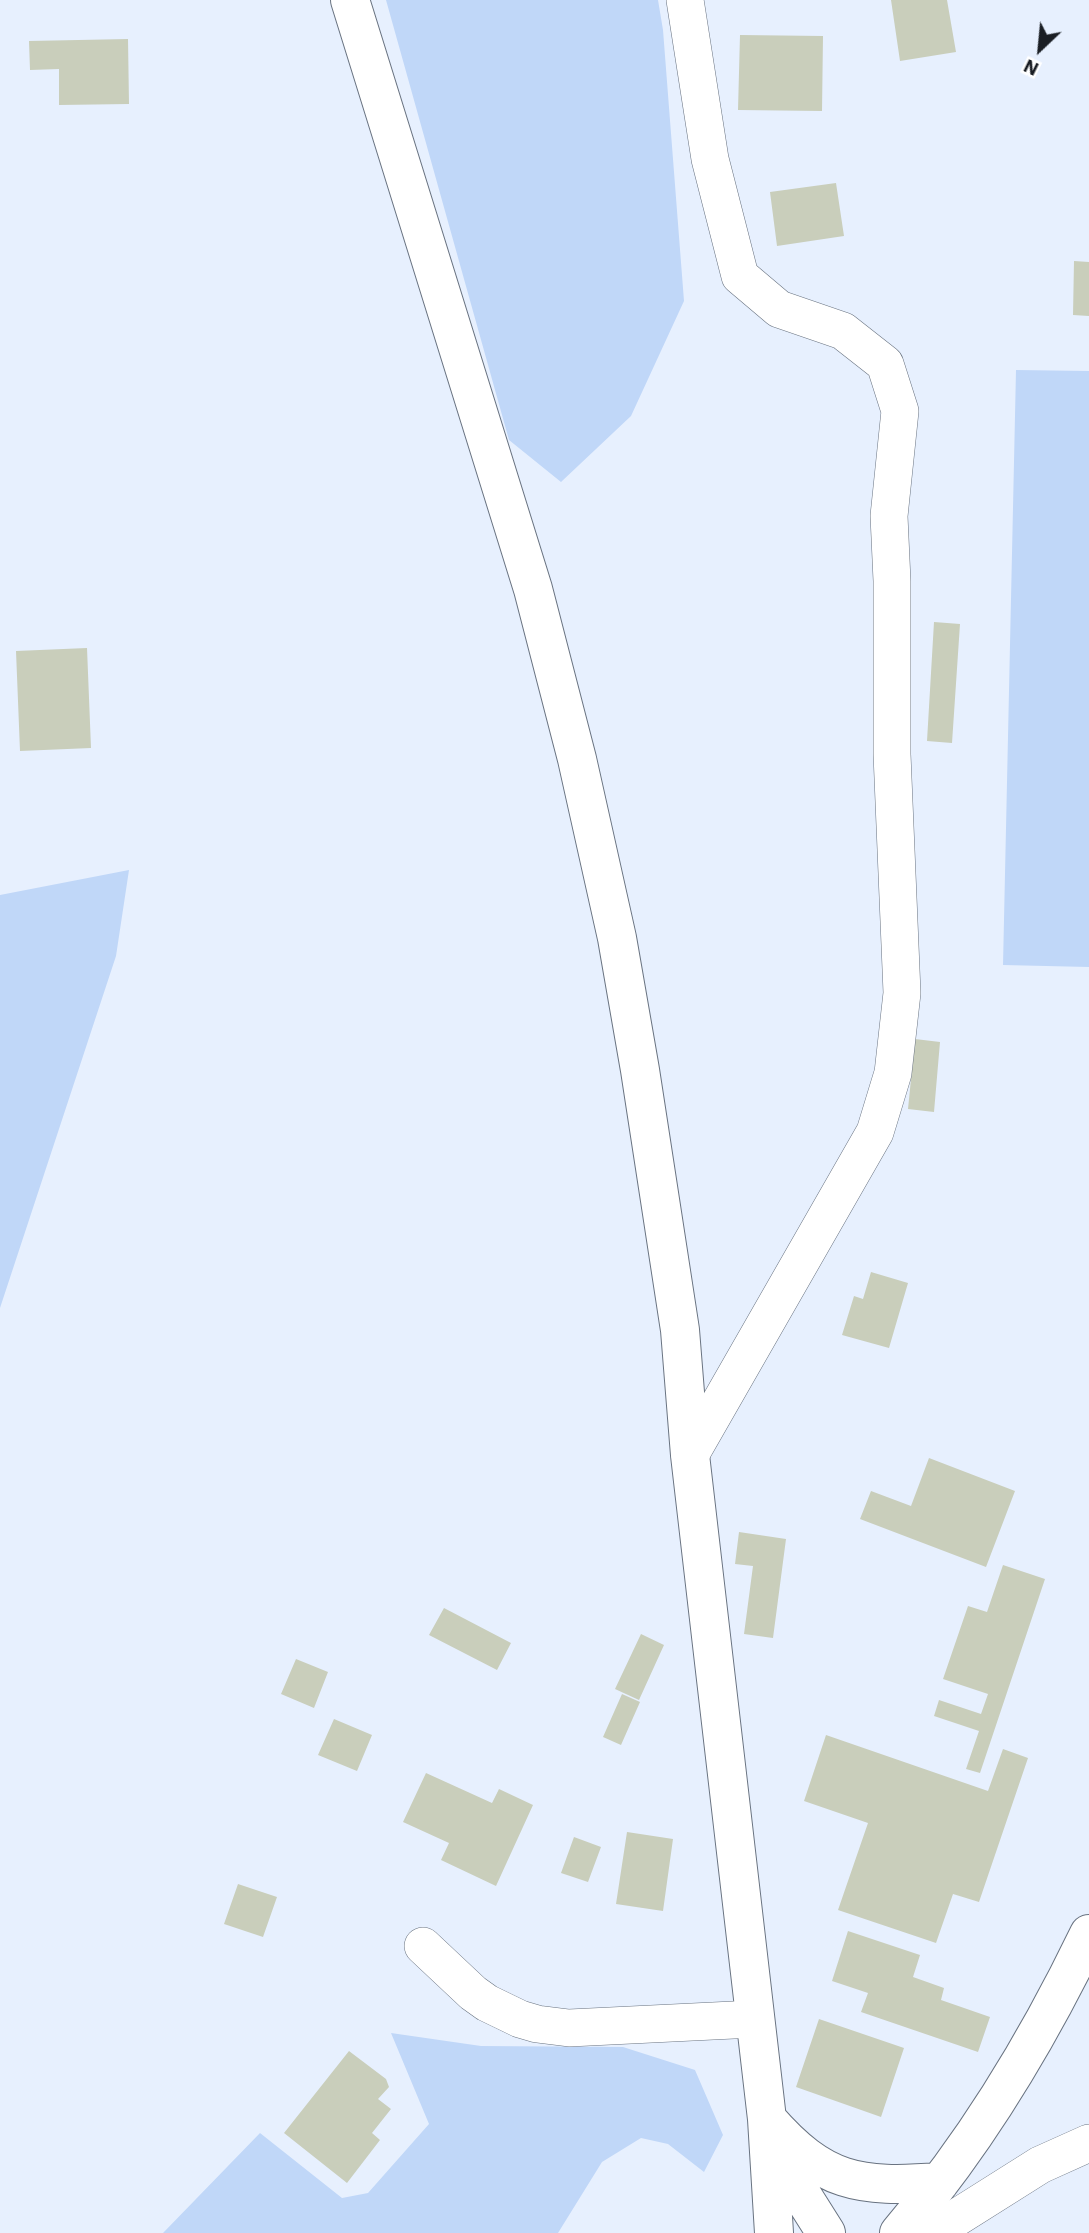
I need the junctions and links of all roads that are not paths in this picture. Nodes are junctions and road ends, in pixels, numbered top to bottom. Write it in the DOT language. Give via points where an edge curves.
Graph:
graph roads {
  1 [pos="350,0"];
  2 [pos="685,0"];
  3 [pos="690,1455"];
  4 [pos="1089,1934"];
  5 [pos="423,1946"];
  6 [pos="754,2019"];
  7 [pos="767,2119"];
  8 [pos="1089,2143"];
  9 [pos="940,2182"];
  10 [pos="777,2224"];
  11 [pos="826,2233"];
  12 [pos="899,2233"];
  13 [pos="913,2233"];
  1 -- 3 [label="street" via="533,589 592,821 629,1003 655,1164 680,1330"];
  2 -- 3 [label="street" via="710,159 740,276 779,309 843,331 885,364 900,411 889,516 902,993 893,1073 875,1132"];
  3 -- 6 [label="street"];
  4 -- 9 [label="street" via="1021,2065"];
  5 -- 6 [label="street" via="487,2003 537,2024 569,2028"];
  6 -- 7 [label="street"];
  7 -- 9 [label="street" via="801,2154 840,2177 881,2185"];
  7 -- 10 [label="street"];
  7 -- 11 [label="street" via="797,2187"];
  8 -- 13 [label="street" via="1040,2165 956,2218"];
  9 -- 12 [label="street"];
}
